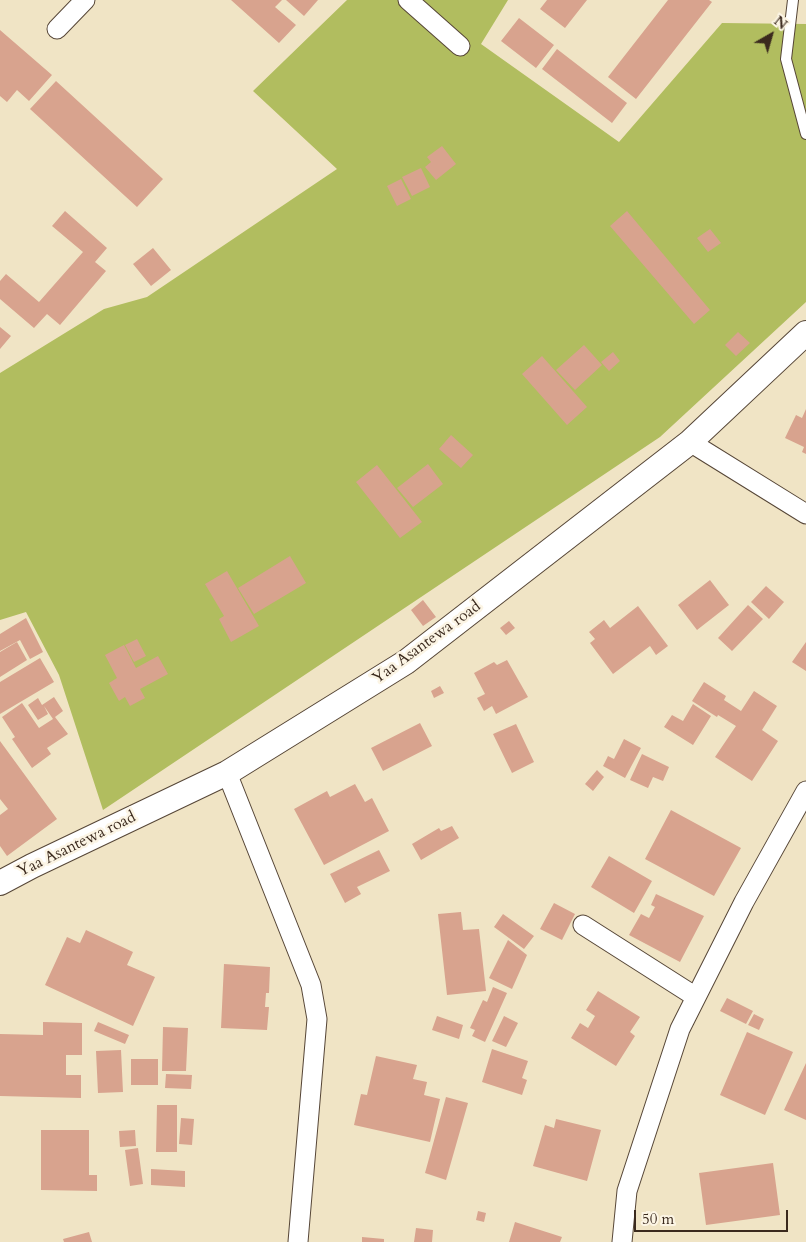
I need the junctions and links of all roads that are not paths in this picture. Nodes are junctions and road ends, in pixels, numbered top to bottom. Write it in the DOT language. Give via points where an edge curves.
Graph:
graph roads {
  1 [pos="85,0"];
  2 [pos="408,0"];
  3 [pos="793,0"];
  4 [pos="57,29"];
  5 [pos="460,46"];
  6 [pos="806,134"];
  7 [pos="806,333"];
  8 [pos="690,442"];
  9 [pos="806,514"];
  10 [pos="227,773"];
  11 [pos="806,791"];
  12 [pos="0,883"];
  13 [pos="583,925"];
  14 [pos="696,997"];
  15 [pos="298,1242"];
  16 [pos="622,1242"];
  1 -- 4 [label="street"];
  2 -- 5 [label="street"];
  3 -- 6 [label="lane" via="786,59"];
  7 -- 8 [label="street, Yaa Asantewa road"];
  8 -- 9 [label="street"];
  8 -- 10 [label="street, Yaa Asantewa road" via="406,662"];
  10 -- 12 [label="street, Yaa Asantewa road"];
  10 -- 15 [label="street" via="311,985 317,1019"];
  11 -- 14 [label="street"];
  13 -- 14 [label="street"];
  14 -- 16 [label="street" via="680,1028 627,1191"];
}
